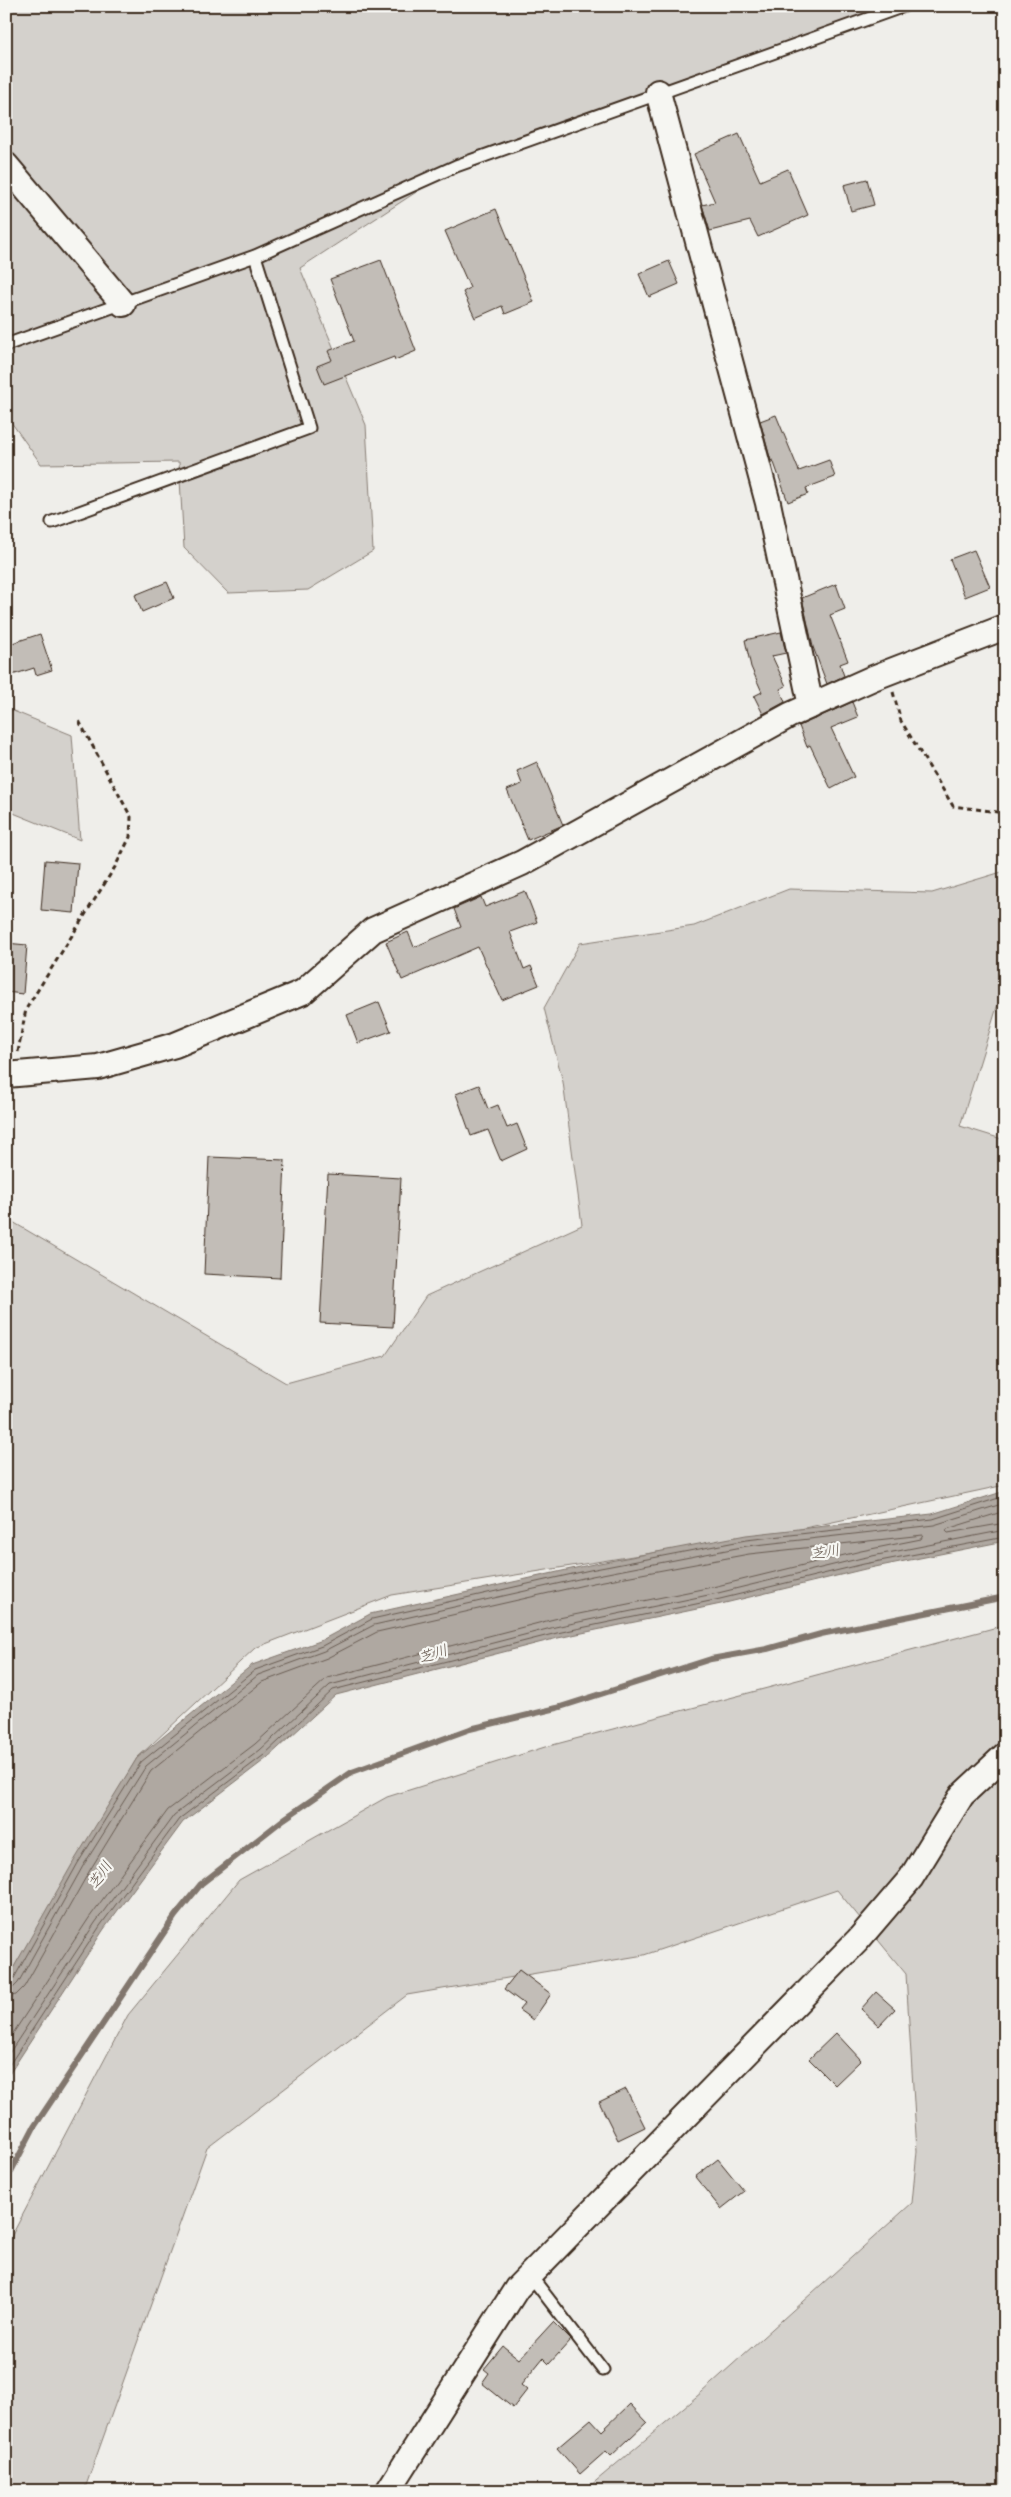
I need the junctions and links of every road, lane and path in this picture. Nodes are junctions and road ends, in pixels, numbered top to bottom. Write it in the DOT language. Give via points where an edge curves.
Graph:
graph roads {
  1 [pos="904,6"];
  2 [pos="658,92"];
  3 [pos="6,164"];
  4 [pos="255,256"];
  5 [pos="123,304"];
  6 [pos="6,345"];
  7 [pos="52,522"];
  8 [pos="1005,627"];
  9 [pos="888,672"];
  10 [pos="811,706"];
  11 [pos="78,719"];
  12 [pos="1005,813"];
  13 [pos="10,1075"];
  14 [pos="1005,1755"];
  15 [pos="530,2275"];
  16 [pos="603,2370"];
  17 [pos="388,2491"];
  1 -- 2 [label="lane"];
  2 -- 4 [label="lane" via="456,166"];
  2 -- 10 [label="street" via="768,503"];
  3 -- 5 [label="street"];
  4 -- 5 [label="lane"];
  4 -- 7 [label="lane" via="309,428"];
  5 -- 6 [label="lane"];
  8 -- 9 [label="street"];
  9 -- 10 [label="street"];
  9 -- 12 [label="path" via="901,721 953,806"];
  10 -- 13 [label="street" via="522,863 373,930 303,992 175,1045 98,1067"];
  11 -- 13 [label="path" via="131,817 130,836 115,867 26,1009"];
  14 -- 15 [label="street" via="962,1795 911,1878 858,1940"];
  15 -- 16 [label="lane"];
  15 -- 17 [label="street" via="517,2288 469,2360"];
}
